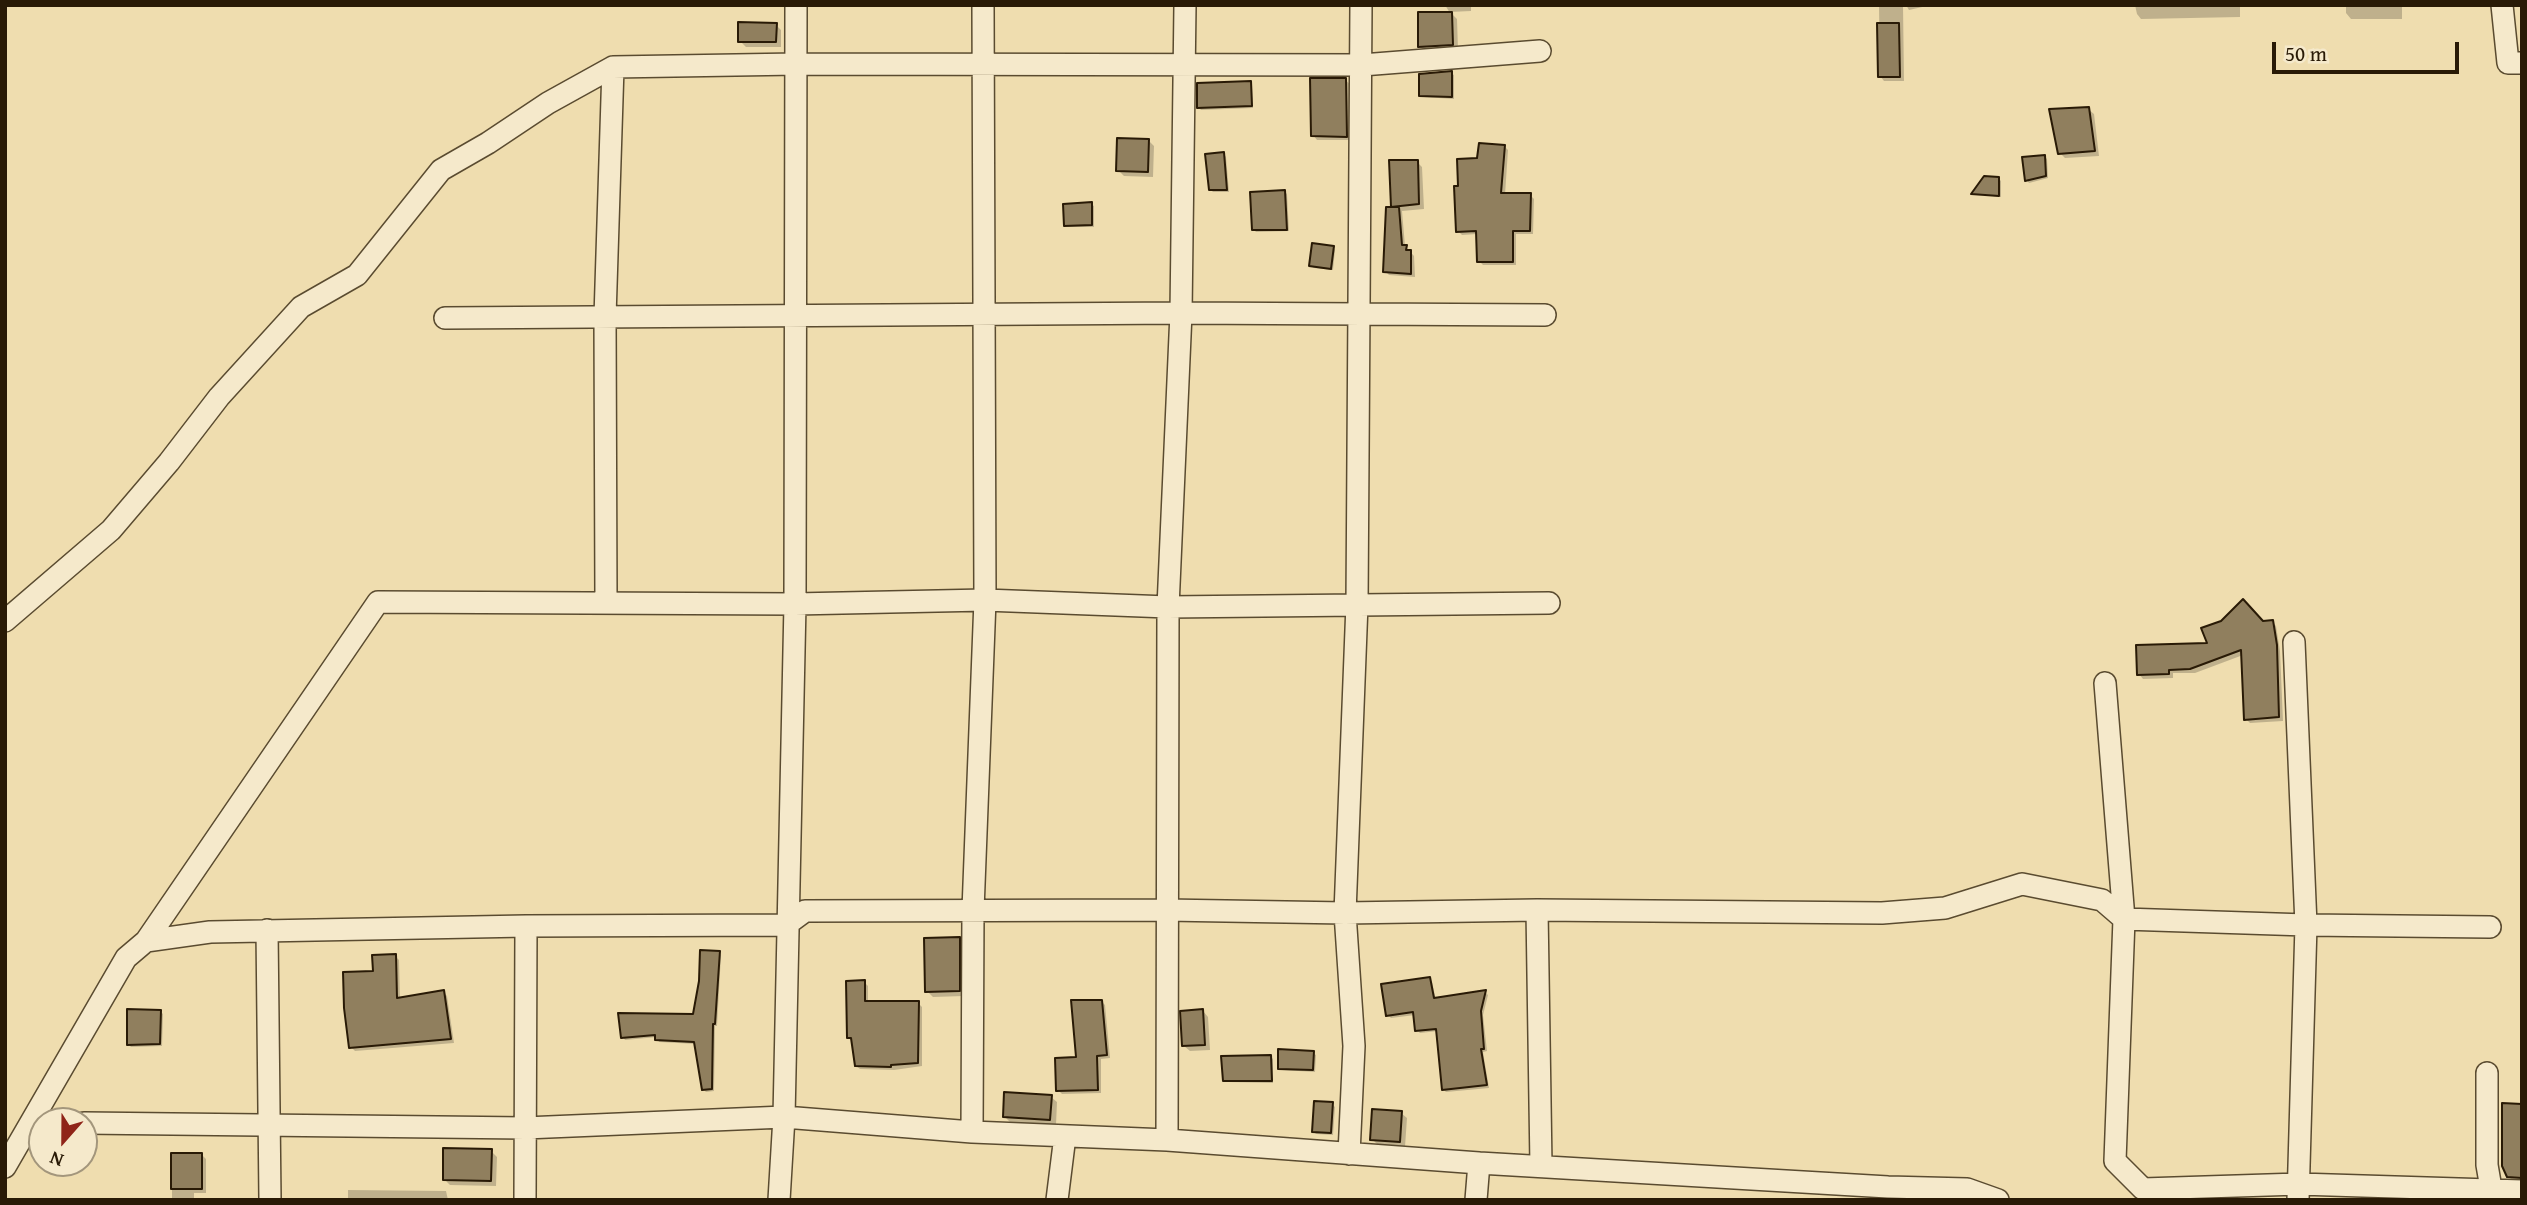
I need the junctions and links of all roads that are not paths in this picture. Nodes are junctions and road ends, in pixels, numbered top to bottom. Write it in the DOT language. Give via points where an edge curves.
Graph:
graph roads {
  1 [pos="796,5"];
  2 [pos="983,5"];
  3 [pos="1185,5"];
  4 [pos="1361,5"];
  5 [pos="2502,5"];
  6 [pos="1540,51"];
  7 [pos="2522,63"];
  8 [pos="797,64"];
  9 [pos="983,65"];
  10 [pos="1184,65"];
  11 [pos="1362,65"];
  12 [pos="613,67"];
  13 [pos="1181,313"];
  14 [pos="1358,314"];
  15 [pos="984,315"];
  16 [pos="1545,315"];
  17 [pos="796,316"];
  18 [pos="605,317"];
  19 [pos="445,318"];
  20 [pos="985,600"];
  21 [pos="606,603"];
  22 [pos="1549,603"];
  23 [pos="794,604"];
  24 [pos="1357,604"];
  25 [pos="1167,607"];
  26 [pos="5,621"];
  27 [pos="2294,642"];
  28 [pos="2105,683"];
  29 [pos="973,910"];
  30 [pos="1166,910"];
  31 [pos="1537,910"];
  32 [pos="1345,913"];
  33 [pos="2124,919"];
  34 [pos="786,925"];
  35 [pos="2306,925"];
  36 [pos="526,926"];
  37 [pos="2490,927"];
  38 [pos="267,930"];
  39 [pos="146,941"];
  40 [pos="2487,1073"];
  41 [pos="44,1107"];
  42 [pos="784,1118"];
  43 [pos="98,1123"];
  44 [pos="271,1127"];
  45 [pos="525,1128"];
  46 [pos="972,1132"];
  47 [pos="28,1134"];
  48 [pos="1065,1136"];
  49 [pos="1167,1140"];
  50 [pos="1349,1154"];
  51 [pos="1479,1163"];
  52 [pos="1541,1166"];
  53 [pos="5,1167"];
  54 [pos="2522,1191"];
  55 [pos="2298,1192"];
  56 [pos="1886,1194"];
  57 [pos="2491,1194"];
  58 [pos="270,1200"];
  59 [pos="525,1200"];
  60 [pos="779,1200"];
  61 [pos="1057,1200"];
  62 [pos="1476,1200"];
  63 [pos="1998,1200"];
  1 -- 8 [label="street"];
  2 -- 9 [label="street"];
  3 -- 10 [label="street"];
  4 -- 11 [label="street"];
  5 -- 7 [label="street" via="2508,63"];
  6 -- 11 [label="street"];
  8 -- 9 [label="street"];
  8 -- 12 [label="street"];
  8 -- 17 [label="street"];
  9 -- 10 [label="street"];
  9 -- 15 [label="street"];
  10 -- 11 [label="street"];
  10 -- 13 [label="street"];
  11 -- 14 [label="street"];
  12 -- 18 [label="street"];
  12 -- 26 [label="street" via="441,170 356,275 301,307 219,397 111,530"];
  13 -- 14 [label="street"];
  13 -- 15 [label="street"];
  13 -- 25 [label="street"];
  14 -- 16 [label="street"];
  14 -- 24 [label="street"];
  15 -- 17 [label="street"];
  15 -- 20 [label="street"];
  17 -- 18 [label="street"];
  17 -- 23 [label="street"];
  18 -- 19 [label="street"];
  18 -- 21 [label="street"];
  20 -- 23 [label="street"];
  20 -- 25 [label="street"];
  20 -- 29 [label="street"];
  21 -- 23 [label="street"];
  21 -- 39 [label="street" via="377,602"];
  22 -- 24 [label="street"];
  23 -- 34 [label="street"];
  24 -- 25 [label="street"];
  24 -- 32 [label="street"];
  25 -- 30 [label="street"];
  27 -- 35 [label="street"];
  28 -- 33 [label="street"];
  29 -- 30 [label="street"];
  29 -- 34 [label="street" via="805,911"];
  29 -- 46 [label="street"];
  30 -- 32 [label="street"];
  30 -- 49 [label="street"];
  31 -- 32 [label="street"];
  31 -- 33 [label="street" via="1882,913 1945,908 2022,884 2102,900"];
  31 -- 52 [label="street"];
  32 -- 50 [label="street" via="1354,1046"];
  33 -- 35 [label="street"];
  33 -- 55 [label="street" via="2115,1161 2143,1189"];
  34 -- 36 [label="street"];
  34 -- 42 [label="street"];
  35 -- 37 [label="street"];
  35 -- 55 [label="street"];
  36 -- 38 [label="street"];
  36 -- 45 [label="street"];
  38 -- 39 [label="street"];
  38 -- 44 [label="street"];
  39 -- 41 [label="street" via="126,958"];
  40 -- 57 [label="street"];
  42 -- 45 [label="street"];
  42 -- 46 [label="street"];
  42 -- 60 [label="street"];
  43 -- 44 [label="street"];
  44 -- 45 [label="street"];
  44 -- 58 [label="street"];
  45 -- 59 [label="street"];
  46 -- 48 [label="street"];
  47 -- 53 [label="street"];
  48 -- 49 [label="street"];
  48 -- 61 [label="street"];
  49 -- 50 [label="street"];
  50 -- 51 [label="street"];
  51 -- 52 [label="street"];
  51 -- 62 [label="street"];
  52 -- 56 [label="street"];
  54 -- 57 [label="street"];
  55 -- 57 [label="street"];
  56 -- 63 [label="street" via="1967,1189"];
}
